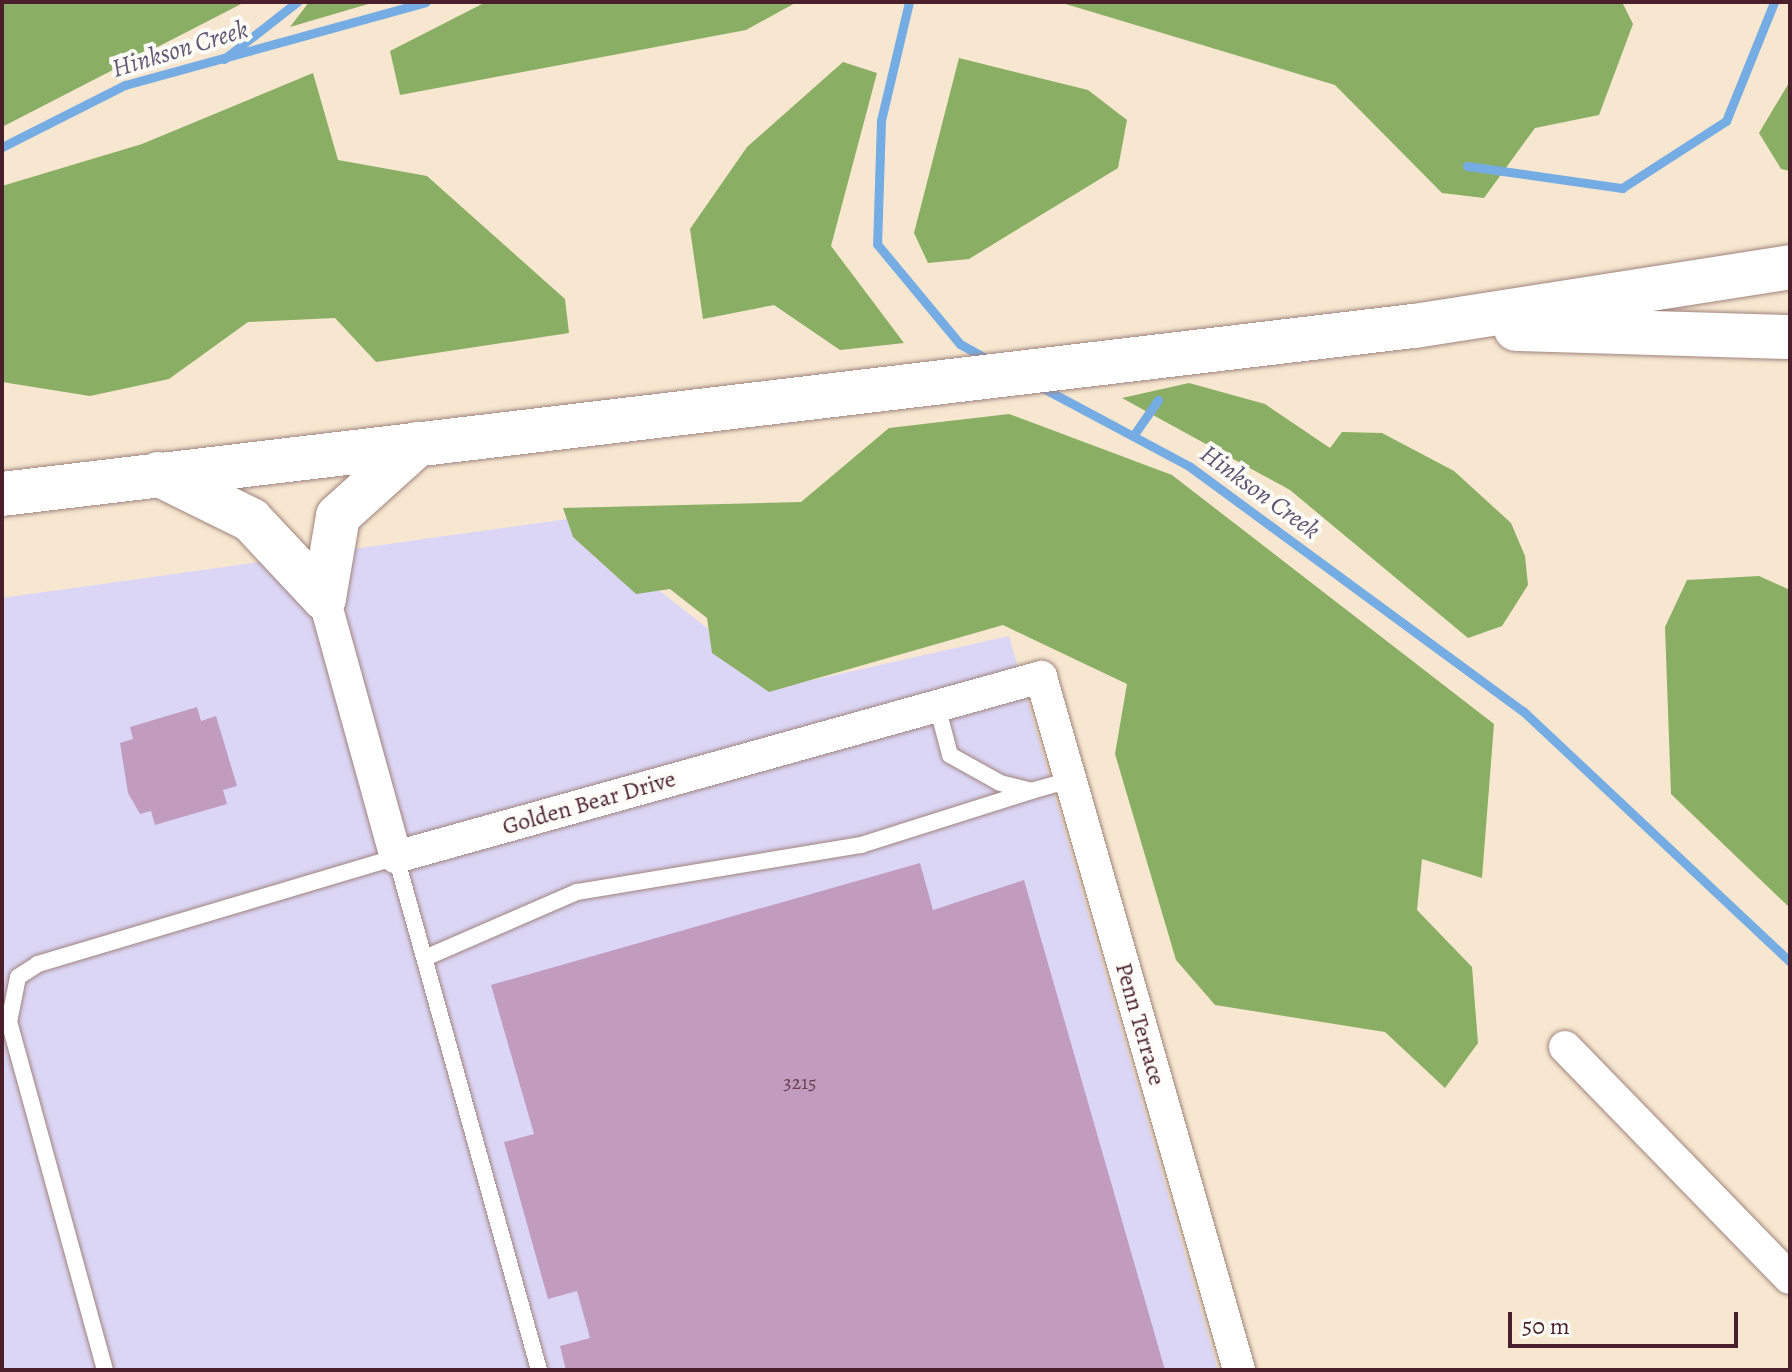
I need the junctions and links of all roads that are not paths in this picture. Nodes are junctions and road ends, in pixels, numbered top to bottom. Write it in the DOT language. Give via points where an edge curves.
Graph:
graph roads {
  1 [pos="1790,267"];
  2 [pos="1414,326"];
  3 [pos="1790,337"];
  4 [pos="418,444"];
  5 [pos="158,474"];
  6 [pos="2,494"];
  7 [pos="324,598"];
  8 [pos="1041,677"];
  9 [pos="937,706"];
  10 [pos="1070,780"];
  11 [pos="1031,791"];
  12 [pos="396,857"];
  13 [pos="425,958"];
  14 [pos="1565,1047"];
  15 [pos="1790,1278"];
  16 [pos="105,1370"];
  17 [pos="539,1370"];
  18 [pos="1239,1370"];
  1 -- 2 [label="highway"];
  2 -- 3 [label="highway"];
  2 -- 4 [label="highway"];
  4 -- 5 [label="highway"];
  4 -- 7 [label="highway" via="338,516"];
  5 -- 6 [label="highway"];
  5 -- 7 [label="highway" via="251,520"];
  7 -- 12 [label="street"];
  8 -- 9 [label="street, Golden Bear Drive"];
  8 -- 10 [label="street, Penn Terrace"];
  9 -- 11 [label="lane" via="950,755 1000,783"];
  9 -- 12 [label="street, Golden Bear Drive"];
  10 -- 11 [label="lane"];
  10 -- 18 [label="street, Penn Terrace"];
  11 -- 13 [label="lane" via="861,845 577,892"];
  12 -- 13 [label="lane"];
  12 -- 16 [label="lane" via="38,964 18,977 9,1022"];
  13 -- 17 [label="lane"];
  14 -- 15 [label="street"];
}
